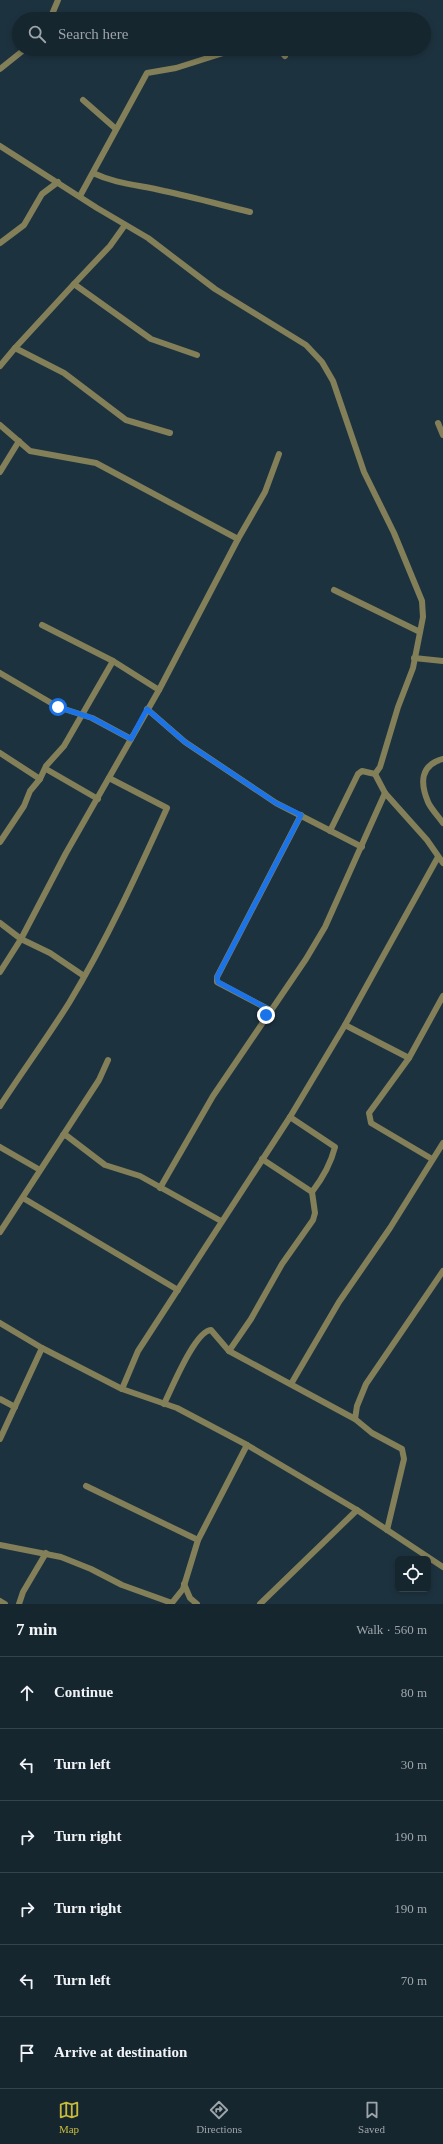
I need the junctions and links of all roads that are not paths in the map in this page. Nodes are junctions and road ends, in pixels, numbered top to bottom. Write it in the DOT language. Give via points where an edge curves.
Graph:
graph roads {
  1 [pos="58,0"];
  2 [pos="53,12"];
  3 [pos="16,56"];
  4 [pos="214,56"];
  5 [pos="0,69"];
  6 [pos="83,100"];
  7 [pos="116,129"];
  8 [pos="0,146"];
  9 [pos="93,173"];
  10 [pos="58,182"];
  11 [pos="80,196"];
  12 [pos="250,212"];
  13 [pos="125,225"];
  14 [pos="0,243"];
  15 [pos="74,284"];
  16 [pos="15,348"];
  17 [pos="197,355"];
  18 [pos="0,366"];
  19 [pos="438,423"];
  20 [pos="0,425"];
  21 [pos="170,433"];
  22 [pos="443,435"];
  23 [pos="19,441"];
  24 [pos="279,454"];
  25 [pos="0,472"];
  26 [pos="238,540"];
  27 [pos="334,590"];
  28 [pos="42,625"];
  29 [pos="420,632"];
  30 [pos="414,658"];
  31 [pos="113,661"];
  32 [pos="443,661"];
  33 [pos="0,673"];
  34 [pos="159,690"];
  35 [pos="147,709"];
  36 [pos="80,716"];
  37 [pos="131,739"];
  38 [pos="0,753"];
  39 [pos="443,759"];
  40 [pos="46,769"];
  41 [pos="375,774"];
  42 [pos="109,778"];
  43 [pos="40,779"];
  44 [pos="385,793"];
  45 [pos="98,799"];
  46 [pos="301,815"];
  47 [pos="443,823"];
  48 [pos="330,831"];
  49 [pos="0,842"];
  50 [pos="362,848"];
  51 [pos="438,857"];
  52 [pos="443,863"];
  53 [pos="0,923"];
  54 [pos="20,939"];
  55 [pos="0,972"];
  56 [pos="84,976"];
  57 [pos="443,996"];
  58 [pos="270,1010"];
  59 [pos="344,1025"];
  60 [pos="408,1058"];
  61 [pos="108,1060"];
  62 [pos="0,1106"];
  63 [pos="290,1118"];
  64 [pos="62,1135"];
  65 [pos="443,1142"];
  66 [pos="0,1147"];
  67 [pos="262,1159"];
  68 [pos="432,1159"];
  69 [pos="40,1170"];
  70 [pos="160,1188"];
  71 [pos="312,1192"];
  72 [pos="23,1198"];
  73 [pos="221,1221"];
  74 [pos="0,1232"];
  75 [pos="443,1271"];
  76 [pos="178,1290"];
  77 [pos="0,1323"];
  78 [pos="42,1348"];
  79 [pos="229,1351"];
  80 [pos="291,1384"];
  81 [pos="122,1389"];
  82 [pos="0,1399"];
  83 [pos="164,1404"];
  84 [pos="15,1408"];
  85 [pos="355,1419"];
  86 [pos="0,1439"];
  87 [pos="247,1444"];
  88 [pos="86,1486"];
  89 [pos="357,1510"];
  90 [pos="387,1530"];
  91 [pos="198,1540"];
  92 [pos="0,1545"];
  93 [pos="46,1553"];
  94 [pos="443,1567"];
  95 [pos="184,1584"];
  96 [pos="0,1601"];
  97 [pos="171,1603"];
  98 [pos="5,1604"];
  99 [pos="19,1604"];
  100 [pos="197,1604"];
  101 [pos="260,1604"];
  1 -- 2 [label="street"];
  3 -- 5 [label="street"];
  4 -- 7 [label="street" via="176,68 148,73"];
  6 -- 7 [label="street"];
  7 -- 9 [label="street"];
  8 -- 10 [label="street"];
  9 -- 11 [label="street"];
  9 -- 12 [label="street" via="133,186 163,190"];
  10 -- 11 [label="street"];
  10 -- 14 [label="street" via="42,194 24,225"];
  11 -- 13 [label="street"];
  13 -- 15 [label="street" via="110,246"];
  13 -- 29 [label="street" via="148,238 216,289 296,338 322,362 333,381 364,472 418,589 423,617"];
  15 -- 16 [label="street"];
  15 -- 17 [label="street" via="151,339"];
  16 -- 18 [label="street"];
  16 -- 21 [label="street" via="64,373 126,420"];
  19 -- 22 [label="street"];
  20 -- 23 [label="street"];
  23 -- 25 [label="street"];
  23 -- 26 [label="street" via="30,451 96,463"];
  24 -- 26 [label="street" via="265,492"];
  26 -- 34 [label="street"];
  27 -- 29 [label="street"];
  28 -- 31 [label="street"];
  29 -- 30 [label="street"];
  30 -- 32 [label="street"];
  30 -- 41 [label="street" via="380,767"];
  31 -- 34 [label="street"];
  31 -- 36 [label="street"];
  33 -- 36 [label="street" via="58,707"];
  34 -- 35 [label="street"];
  35 -- 37 [label="street"];
  35 -- 46 [label="street" via="185,742 276,803"];
  36 -- 37 [label="street" via="92,718"];
  36 -- 40 [label="street" via="64,746"];
  37 -- 42 [label="street"];
  38 -- 43 [label="street"];
  39 -- 47 [label="street" via="432,762 425,770 423,779 428,803"];
  40 -- 43 [label="street"];
  40 -- 45 [label="street"];
  41 -- 44 [label="street"];
  41 -- 48 [label="street" via="362,771 358,774"];
  42 -- 45 [label="street"];
  42 -- 56 [label="street" via="167,808 124,903"];
  43 -- 49 [label="street" via="30,791 20,813"];
  44 -- 50 [label="street"];
  44 -- 51 [label="street" via="427,840"];
  45 -- 54 [label="street" via="66,852"];
  46 -- 48 [label="street"];
  46 -- 58 [label="street" via="217,977 218,982"];
  48 -- 50 [label="street"];
  50 -- 58 [label="street" via="325,927"];
  51 -- 52 [label="street"];
  51 -- 59 [label="street"];
  53 -- 54 [label="street"];
  54 -- 55 [label="street"];
  54 -- 56 [label="street" via="50,953"];
  56 -- 62 [label="street"];
  57 -- 60 [label="street"];
  58 -- 70 [label="street" via="213,1096"];
  59 -- 60 [label="street"];
  59 -- 63 [label="street"];
  60 -- 68 [label="street" via="370,1111 371,1123"];
  61 -- 64 [label="street" via="99,1080"];
  63 -- 67 [label="street"];
  63 -- 71 [label="street" via="335,1147 320,1182"];
  64 -- 69 [label="street"];
  64 -- 70 [label="street" via="67,1136 105,1165 140,1176"];
  65 -- 68 [label="street"];
  66 -- 69 [label="street"];
  67 -- 71 [label="street"];
  67 -- 73 [label="street"];
  68 -- 80 [label="street" via="390,1228 339,1302"];
  69 -- 72 [label="street"];
  70 -- 73 [label="street"];
  71 -- 79 [label="street" via="315,1213 312,1220"];
  72 -- 74 [label="street"];
  72 -- 76 [label="street"];
  73 -- 76 [label="street"];
  75 -- 85 [label="street" via="366,1384"];
  76 -- 81 [label="street" via="138,1351"];
  77 -- 78 [label="street"];
  78 -- 81 [label="street"];
  78 -- 84 [label="street"];
  79 -- 80 [label="street"];
  79 -- 83 [label="street" via="211,1330 201,1334"];
  80 -- 85 [label="street"];
  81 -- 83 [label="street"];
  82 -- 84 [label="street"];
  83 -- 87 [label="street" via="177,1408"];
  84 -- 86 [label="street"];
  85 -- 90 [label="street" via="372,1433 402,1449 404,1453"];
  87 -- 89 [label="street"];
  87 -- 91 [label="street"];
  88 -- 91 [label="street"];
  89 -- 90 [label="street"];
  89 -- 101 [label="street"];
  90 -- 94 [label="street"];
  91 -- 95 [label="street"];
  92 -- 93 [label="street"];
  93 -- 97 [label="street"];
  93 -- 99 [label="street" via="23,1592"];
  95 -- 97 [label="street"];
  95 -- 100 [label="street" via="190,1598"];
  96 -- 98 [label="street"];
}
